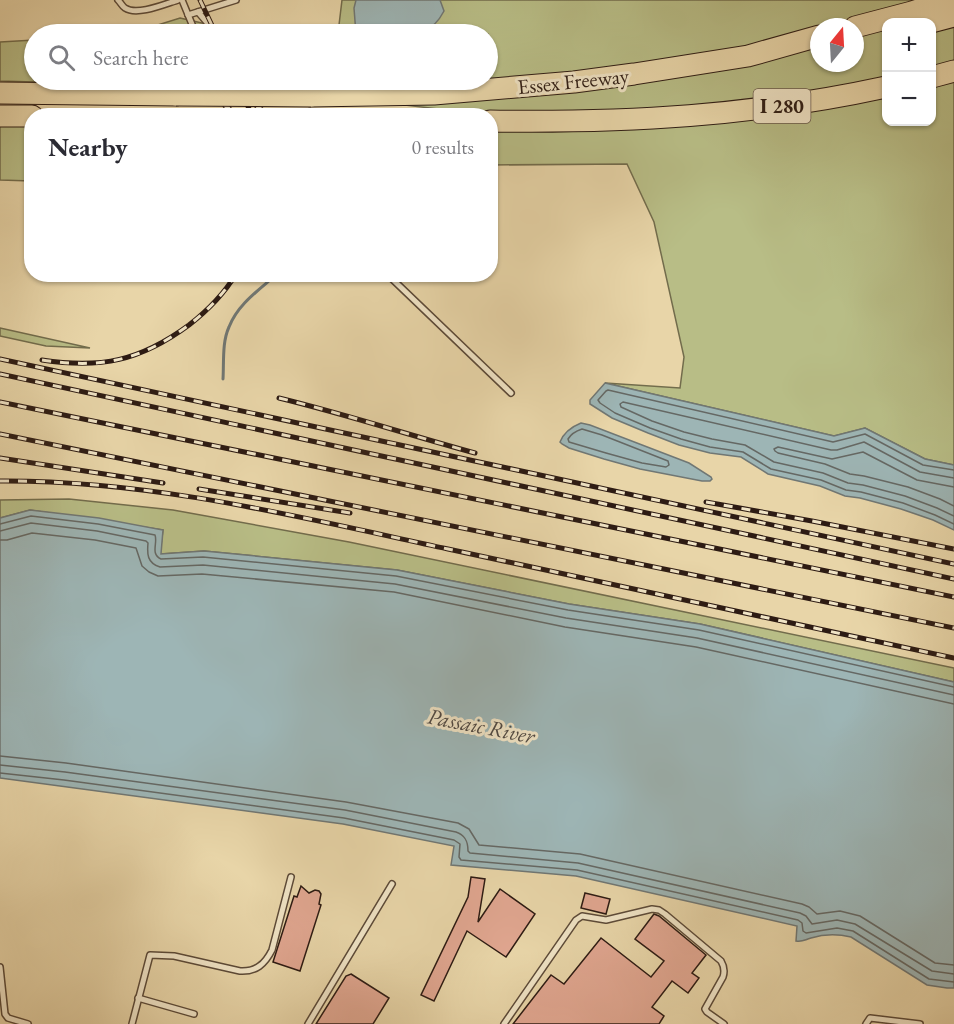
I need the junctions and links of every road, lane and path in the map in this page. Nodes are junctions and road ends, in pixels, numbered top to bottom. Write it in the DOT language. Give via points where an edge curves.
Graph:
graph roads {
  1 [pos="118,0"];
  2 [pos="178,0"];
  3 [pos="182,0"];
  4 [pos="236,0"];
  5 [pos="926,0"];
  6 [pos="948,0"];
  7 [pos="198,12"];
  8 [pos="188,15"];
  9 [pos="954,16"];
  10 [pos="899,18"];
  11 [pos="906,18"];
  12 [pos="936,21"];
  13 [pos="192,24"];
  14 [pos="209,24"];
  15 [pos="882,26"];
  16 [pos="864,27"];
  17 [pos="882,28"];
  18 [pos="864,37"];
  19 [pos="810,39"];
  20 [pos="810,50"];
  21 [pos="748,56"];
  22 [pos="954,71"];
  23 [pos="936,76"];
  24 [pos="882,88"];
  25 [pos="498,89"];
  26 [pos="220,90"];
  27 [pos="252,90"];
  28 [pos="489,90"];
  29 [pos="0,93"];
  30 [pos="228,108"];
  31 [pos="259,108"];
  32 [pos="0,116"];
  33 [pos="24,116"];
  34 [pos="498,121"];
  35 [pos="395,282"];
  36 [pos="511,393"];
  37 [pos="291,877"];
  38 [pos="392,884"];
  39 [pos="0,968"];
  40 [pos="138,998"];
  41 [pos="194,1014"];
  42 [pos="28,1024"];
  43 [pos="132,1024"];
  44 [pos="308,1024"];
  45 [pos="504,1024"];
  46 [pos="724,1024"];
  47 [pos="866,1024"];
  48 [pos="920,1024"];
  1 -- 2 [label="lane" via="125,8 136,10"];
  3 -- 8 [label="lane"];
  4 -- 7 [label="lane"];
  5 -- 10 [label="highway"];
  6 -- 11 [label="highway"];
  7 -- 8 [label="lane"];
  7 -- 14 [label="lane"];
  8 -- 13 [label="lane"];
  9 -- 12 [label="highway"];
  15 -- 16 [label="highway"];
  17 -- 18 [label="highway"];
  19 -- 21 [label="highway, Essex Freeway"];
  20 -- 21 [label="highway"];
  21 -- 25 [label="highway, Essex Freeway, bridge"];
  22 -- 23 [label="highway"];
  24 -- 34 [label="highway, Essex Freeway / I 280" via="712,115"];
  26 -- 30 [label="lane"];
  27 -- 31 [label="lane"];
  28 -- 29 [label="highway, Essex Freeway, bridge" via="311,96"];
  32 -- 33 [label="highway"];
  35 -- 36 [label="lane"];
  37 -- 40 [label="lane" via="272,950 259,968 240,972 174,956 150,955"];
  38 -- 44 [label="lane"];
  39 -- 42 [label="lane" via="5,1014"];
  40 -- 41 [label="lane"];
  40 -- 43 [label="lane"];
  45 -- 46 [label="lane" via="576,920 582,916 606,920 652,909 665,914 724,965 723,977 705,1009"];
  47 -- 48 [label="lane" via="870,1018"];
}
